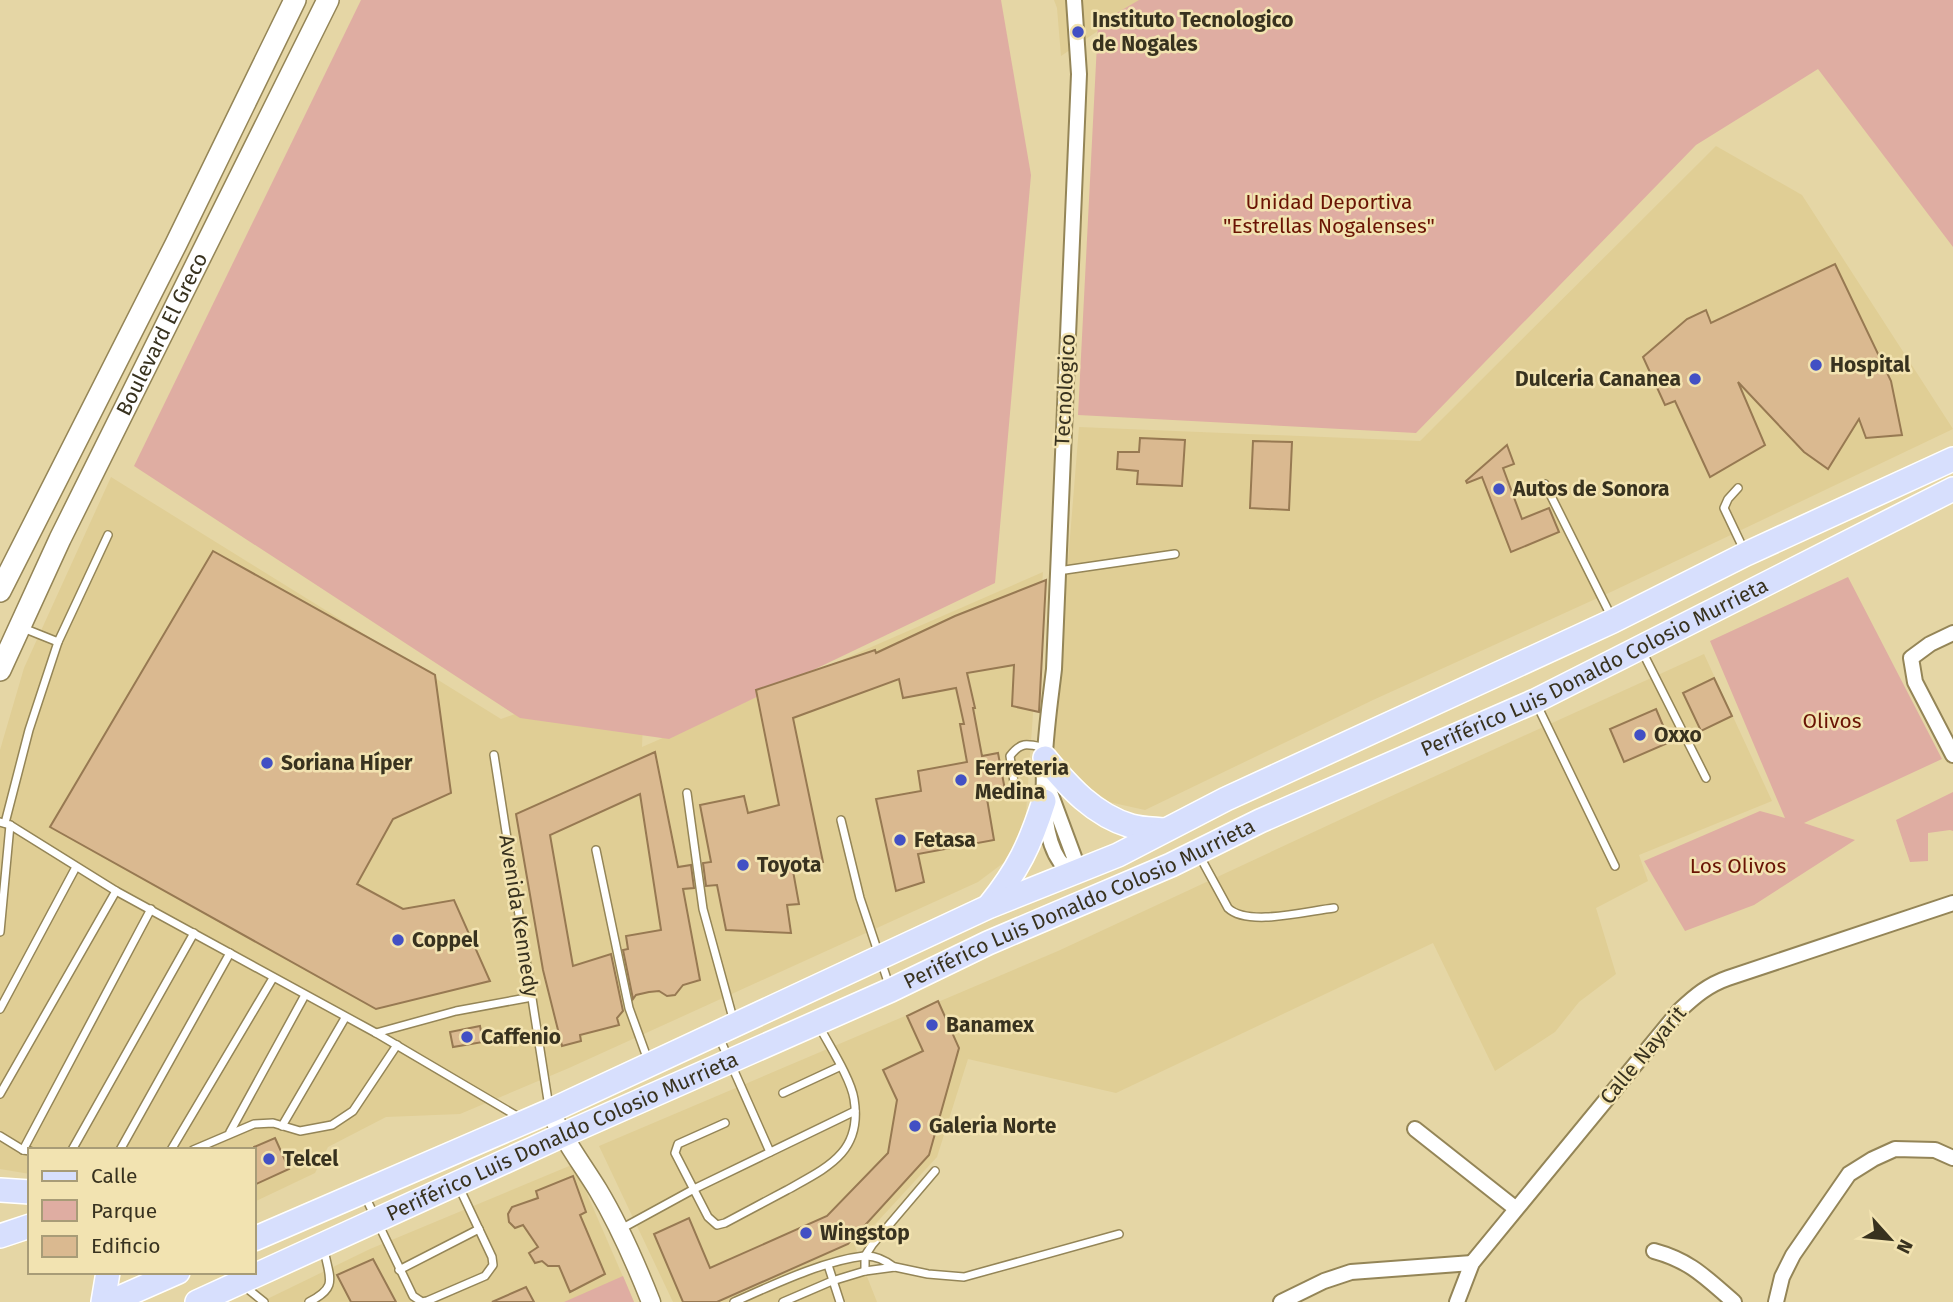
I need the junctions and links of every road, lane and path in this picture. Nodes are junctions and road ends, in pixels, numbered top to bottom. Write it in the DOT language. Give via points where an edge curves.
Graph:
graph roads {
  1 [pos="295,0"];
  2 [pos="328,0"];
  3 [pos="1074,0"];
  4 [pos="176,244"];
  5 [pos="200,257"];
  6 [pos="1953,459"];
  7 [pos="1545,484"];
  8 [pos="1738,488"];
  9 [pos="1953,489"];
  10 [pos="108,535"];
  11 [pos="1175,554"];
  12 [pos="1746,554"];
  13 [pos="1057,571"];
  14 [pos="0,591"];
  15 [pos="1613,621"];
  16 [pos="18,626"];
  17 [pos="1953,633"];
  18 [pos="58,642"];
  19 [pos="1641,648"];
  20 [pos="0,670"];
  21 [pos="1535,702"];
  22 [pos="494,755"];
  23 [pos="1953,755"];
  24 [pos="1045,772"];
  25 [pos="1706,778"];
  26 [pos="687,793"];
  27 [pos="1016,795"];
  28 [pos="841,820"];
  29 [pos="5,823"];
  30 [pos="1164,830"];
  31 [pos="596,850"];
  32 [pos="1198,853"];
  33 [pos="1171,865"];
  34 [pos="1615,866"];
  35 [pos="76,867"];
  36 [pos="1071,872"];
  37 [pos="116,891"];
  38 [pos="1953,903"];
  39 [pos="988,908"];
  40 [pos="1334,908"];
  41 [pos="151,909"];
  42 [pos="0,932"];
  43 [pos="194,933"];
  44 [pos="988,943"];
  45 [pos="230,953"];
  46 [pos="880,958"];
  47 [pos="273,978"];
  48 [pos="891,990"];
  49 [pos="306,995"];
  50 [pos="532,997"];
  51 [pos="0,1009"];
  52 [pos="345,1018"];
  53 [pos="818,1022"];
  54 [pos="726,1029"];
  55 [pos="376,1033"];
  56 [pos="397,1045"];
  57 [pos="730,1061"];
  58 [pos="650,1065"];
  59 [pos="839,1067"];
  60 [pos="783,1093"];
  61 [pos="0,1094"];
  62 [pos="550,1111"];
  63 [pos="855,1111"];
  64 [pos="526,1122"];
  65 [pos="725,1123"];
  66 [pos="282,1126"];
  67 [pos="1415,1129"];
  68 [pos="230,1132"];
  69 [pos="563,1135"];
  70 [pos="0,1136"];
  71 [pos="73,1148"];
  72 [pos="121,1148"];
  73 [pos="172,1148"];
  74 [pos="197,1148"];
  75 [pos="26,1151"];
  76 [pos="770,1152"];
  77 [pos="1953,1158"];
  78 [pos="935,1171"];
  79 [pos="457,1184"];
  80 [pos="694,1189"];
  81 [pos="0,1190"];
  82 [pos="28,1192"];
  83 [pos="363,1192"];
  84 [pos="1515,1208"];
  85 [pos="376,1221"];
  86 [pos="28,1227"];
  87 [pos="479,1229"];
  88 [pos="619,1230"];
  89 [pos="1119,1234"];
  90 [pos="0,1236"];
  91 [pos="258,1236"];
  92 [pos="323,1245"];
  93 [pos="1654,1251"];
  94 [pos="865,1256"];
  95 [pos="1472,1263"];
  96 [pos="828,1265"];
  97 [pos="895,1267"];
  98 [pos="399,1270"];
  99 [pos="864,1271"];
  100 [pos="108,1274"];
  101 [pos="173,1274"];
  102 [pos="832,1280"];
  103 [pos="227,1291"];
  104 [pos="103,1302"];
  105 [pos="110,1302"];
  106 [pos="197,1302"];
  107 [pos="264,1302"];
  108 [pos="309,1302"];
  109 [pos="651,1302"];
  110 [pos="734,1302"];
  111 [pos="783,1302"];
  112 [pos="840,1302"];
  113 [pos="1281,1302"];
  114 [pos="1457,1302"];
  115 [pos="1734,1302"];
  116 [pos="1776,1302"];
  1 -- 4 [label="main road, Boulevard El Greco"];
  2 -- 5 [label="main road, Boulevard El Greco"];
  3 -- 13 [label="street, Tecnologico" via="1079,87"];
  4 -- 5 [label="main road"];
  4 -- 14 [label="main road, Boulevard El Greco"];
  5 -- 16 [label="main road, Boulevard El Greco"];
  6 -- 12 [label="main road, Periférico Luis Donaldo Colosio Murrieta"];
  7 -- 15 [label="lane"];
  8 -- 12 [label="lane" via="1724,508"];
  9 -- 19 [label="main road, Periférico Luis Donaldo Colosio Murrieta"];
  10 -- 18 [label="lane"];
  11 -- 13 [label="lane"];
  12 -- 15 [label="main road, Periférico Luis Donaldo Colosio Murrieta"];
  13 -- 24 [label="street, Tecnologico"];
  15 -- 30 [label="main road, Periférico Luis Donaldo Colosio Murrieta"];
  16 -- 18 [label="lane"];
  16 -- 20 [label="main road, Boulevard El Greco"];
  17 -- 23 [label="street" via="1911,658 1915,682"];
  18 -- 29 [label="lane"];
  19 -- 21 [label="main road, Periférico Luis Donaldo Colosio Murrieta"];
  19 -- 25 [label="lane"];
  21 -- 32 [label="main road, Periférico Luis Donaldo Colosio Murrieta"];
  21 -- 34 [label="lane"];
  22 -- 50 [label="lane, Avenida Kennedy"];
  24 -- 27 [label="lane" via="1025,744 1016,748 1010,756"];
  24 -- 30 [label="main road" via="1094,808 1132,827"];
  24 -- 36 [label="street, Tecnologico" via="1074,857"];
  24 -- 36 [label="street, Tecnologico" via="1045,825 1054,853"];
  24 -- 39 [label="main road" via="1027,851"];
  26 -- 54 [label="lane"];
  28 -- 46 [label="lane"];
  29 -- 35 [label="lane"];
  29 -- 42 [label="lane"];
  30 -- 36 [label="main road, Periférico Luis Donaldo Colosio Murrieta" via="1118,855"];
  31 -- 58 [label="lane" via="629,1008"];
  32 -- 33 [label="main road, Periférico Luis Donaldo Colosio Murrieta"];
  32 -- 40 [label="lane" via="1234,915 1258,917"];
  33 -- 36 [label="main road" via="1136,863"];
  33 -- 44 [label="main road, Periférico Luis Donaldo Colosio Murrieta"];
  35 -- 37 [label="lane"];
  35 -- 51 [label="lane"];
  36 -- 39 [label="main road, Periférico Luis Donaldo Colosio Murrieta"];
  36 -- 44 [label="main road" via="1048,896 1001,922"];
  37 -- 41 [label="lane"];
  37 -- 61 [label="lane"];
  38 -- 84 [label="street, Calle Nayarit" via="1728,978 1696,995"];
  39 -- 46 [label="main road, Periférico Luis Donaldo Colosio Murrieta"];
  41 -- 43 [label="lane"];
  41 -- 75 [label="lane"];
  43 -- 45 [label="lane"];
  43 -- 71 [label="lane"];
  44 -- 48 [label="main road, Periférico Luis Donaldo Colosio Murrieta"];
  45 -- 47 [label="lane"];
  45 -- 72 [label="lane"];
  46 -- 48 [label="lane"];
  46 -- 54 [label="main road, Periférico Luis Donaldo Colosio Murrieta"];
  47 -- 49 [label="lane"];
  47 -- 73 [label="lane"];
  48 -- 53 [label="main road, Periférico Luis Donaldo Colosio Murrieta"];
  49 -- 52 [label="lane"];
  49 -- 68 [label="lane"];
  50 -- 55 [label="lane"];
  50 -- 62 [label="lane, Avenida Kennedy"];
  52 -- 55 [label="lane"];
  52 -- 66 [label="lane"];
  53 -- 57 [label="main road, Periférico Luis Donaldo Colosio Murrieta"];
  53 -- 59 [label="lane"];
  54 -- 57 [label="lane"];
  54 -- 58 [label="main road, Periférico Luis Donaldo Colosio Murrieta"];
  55 -- 56 [label="lane"];
  56 -- 64 [label="lane"];
  56 -- 66 [label="lane" via="343,1119 300,1131"];
  57 -- 69 [label="main road, Periférico Luis Donaldo Colosio Murrieta"];
  57 -- 76 [label="lane"];
  58 -- 62 [label="main road, Periférico Luis Donaldo Colosio Murrieta"];
  59 -- 60 [label="lane"];
  59 -- 63 [label="lane" via="850,1087"];
  62 -- 64 [label="main road, Periférico Luis Donaldo Colosio Murrieta"];
  62 -- 69 [label="street, Avenida Kennedy"];
  63 -- 76 [label="lane"];
  63 -- 80 [label="lane" via="852,1134 831,1166 725,1223 717,1225 708,1217"];
  64 -- 83 [label="main road, Periférico Luis Donaldo Colosio Murrieta"];
  65 -- 80 [label="lane" via="676,1148 675,1158"];
  66 -- 68 [label="lane" via="264,1123"];
  67 -- 84 [label="street"];
  68 -- 74 [label="lane"];
  69 -- 79 [label="main road, Periférico Luis Donaldo Colosio Murrieta"];
  69 -- 88 [label="street, Avenida Kennedy"];
  70 -- 75 [label="lane"];
  76 -- 80 [label="lane"];
  77 -- 116 [label="street" via="1935,1150 1895,1149 1849,1174 1793,1255"];
  78 -- 94 [label="lane"];
  79 -- 85 [label="main road, Periférico Luis Donaldo Colosio Murrieta"];
  79 -- 87 [label="lane"];
  80 -- 88 [label="lane"];
  81 -- 82 [label="main road"];
  83 -- 85 [label="lane"];
  83 -- 91 [label="main road, Periférico Luis Donaldo Colosio Murrieta"];
  84 -- 95 [label="street, Calle Nayarit"];
  85 -- 92 [label="main road, Periférico Luis Donaldo Colosio Murrieta"];
  85 -- 98 [label="lane"];
  86 -- 90 [label="main road"];
  87 -- 98 [label="lane"];
  87 -- 98 [label="lane" via="493,1261 485,1276 422,1302 413,1296"];
  88 -- 109 [label="street, Avenida Kennedy"];
  89 -- 97 [label="lane" via="964,1277"];
  92 -- 103 [label="main road, Periférico Luis Donaldo Colosio Murrieta"];
  92 -- 108 [label="lane" via="328,1289"];
  93 -- 115 [label="street" via="1694,1268"];
  94 -- 96 [label="lane"];
  94 -- 97 [label="lane"];
  94 -- 99 [label="lane"];
  95 -- 113 [label="street" via="1351,1272"];
  95 -- 114 [label="street, Calle Nayarit"];
  96 -- 102 [label="lane"];
  96 -- 110 [label="lane"];
  97 -- 99 [label="lane"];
  99 -- 102 [label="lane"];
  100 -- 104 [label="main road"];
  101 -- 105 [label="main road"];
  102 -- 111 [label="lane"];
  102 -- 112 [label="lane"];
  103 -- 106 [label="main road, Periférico Luis Donaldo Colosio Murrieta"];
  103 -- 107 [label="lane"];
}
